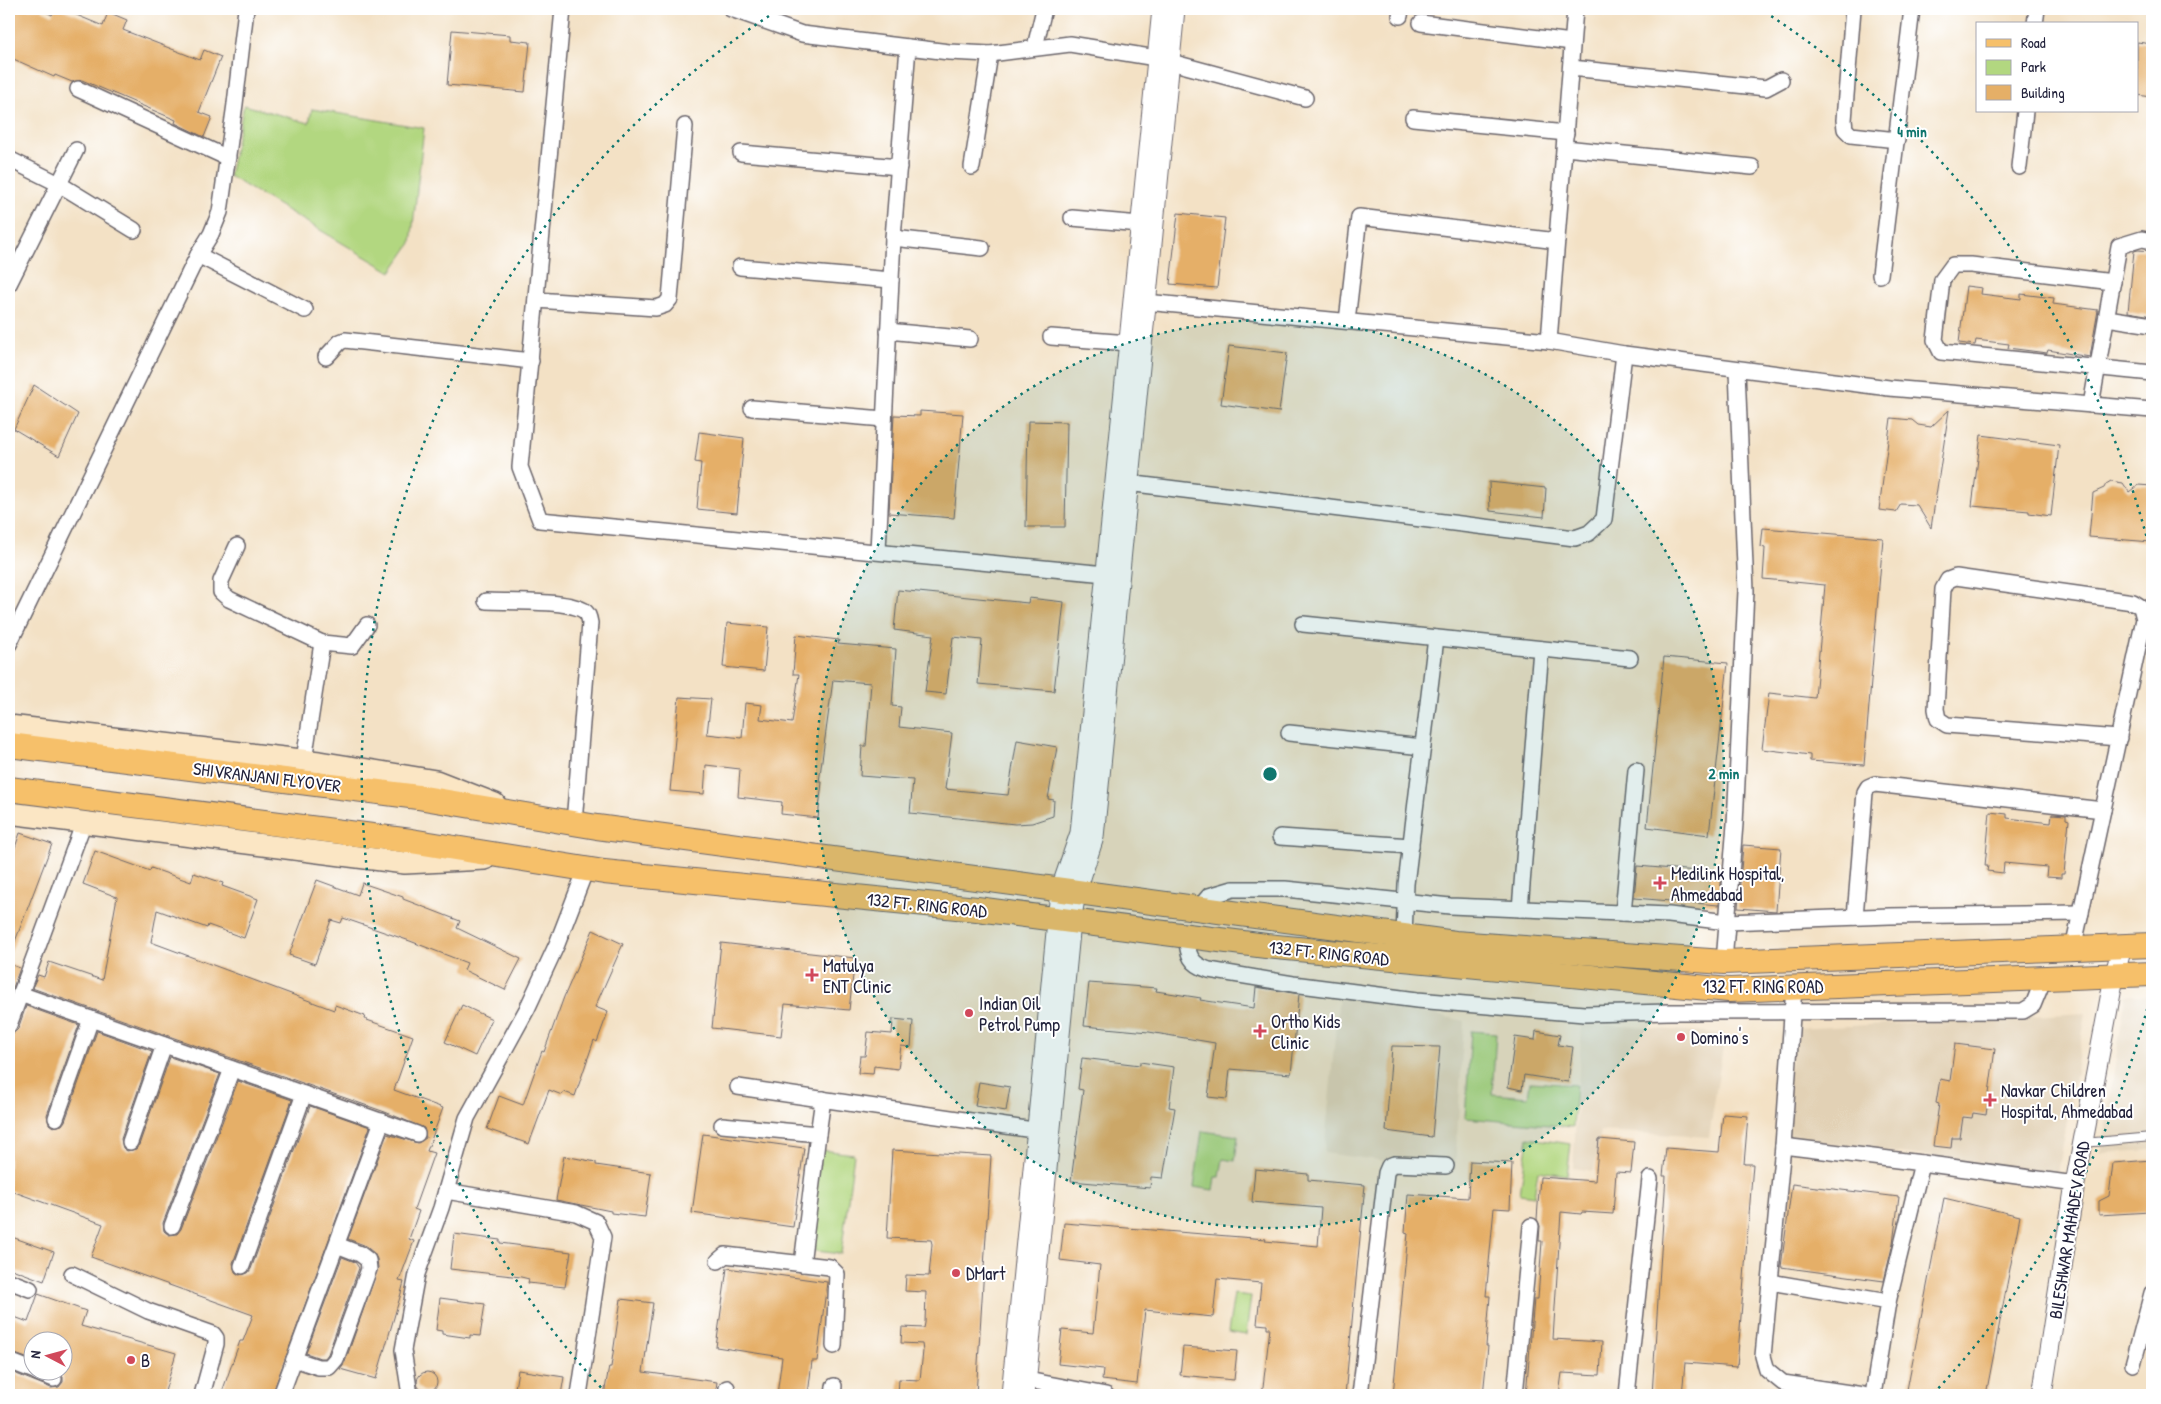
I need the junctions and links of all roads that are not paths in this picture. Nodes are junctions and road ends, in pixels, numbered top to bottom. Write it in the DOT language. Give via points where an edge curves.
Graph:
graph roads {
  1 [pos="246,9"];
  2 [pos="563,9"];
  3 [pos="732,9"];
  4 [pos="1044,9"];
  5 [pos="1162,9"];
  6 [pos="1175,9"];
  7 [pos="1575,9"];
  8 [pos="1853,9"];
  9 [pos="1912,9"];
  10 [pos="2037,9"];
  11 [pos="2035,22"];
  12 [pos="1421,23"];
  13 [pos="1572,42"];
  14 [pos="908,47"];
  15 [pos="1035,47"];
  16 [pos="990,54"];
  17 [pos="1163,60"];
  18 [pos="1570,68"];
  19 [pos="1781,80"];
  20 [pos="78,89"];
  21 [pos="1305,98"];
  22 [pos="2025,112"];
  23 [pos="1413,118"];
  24 [pos="685,126"];
  25 [pos="1896,140"];
  26 [pos="1565,141"];
  27 [pos="76,150"];
  28 [pos="741,153"];
  29 [pos="228,158"];
  30 [pos="9,159"];
  31 [pos="899,167"];
  32 [pos="972,167"];
  33 [pos="1752,167"];
  34 [pos="2019,168"];
  35 [pos="59,184"];
  36 [pos="1072,218"];
  37 [pos="1140,224"];
  38 [pos="134,230"];
  39 [pos="893,238"];
  40 [pos="1557,241"];
  41 [pos="2152,241"];
  42 [pos="982,248"];
  43 [pos="198,255"];
  44 [pos="740,267"];
  45 [pos="1880,275"];
  46 [pos="891,280"];
  47 [pos="2113,282"];
  48 [pos="9,284"];
  49 [pos="536,300"];
  50 [pos="1140,302"];
  51 [pos="305,310"];
  52 [pos="2106,318"];
  53 [pos="1347,321"];
  54 [pos="2152,325"];
  55 [pos="888,330"];
  56 [pos="1051,337"];
  57 [pos="970,339"];
  58 [pos="1550,341"];
  59 [pos="1129,343"];
  60 [pos="1624,354"];
  61 [pos="326,357"];
  62 [pos="530,361"];
  63 [pos="2098,368"];
  64 [pos="1736,370"];
  65 [pos="2152,373"];
  66 [pos="2091,405"];
  67 [pos="752,408"];
  68 [pos="2152,410"];
  69 [pos="884,419"];
  70 [pos="1122,483"];
  71 [pos="237,546"];
  72 [pos="878,551"];
  73 [pos="1106,574"];
  74 [pos="486,601"];
  75 [pos="1303,624"];
  76 [pos="367,625"];
  77 [pos="1436,638"];
  78 [pos="322,643"];
  79 [pos="9,644"];
  80 [pos="1541,648"];
  81 [pos="1630,658"];
  82 [pos="9,726"];
  83 [pos="1289,732"];
  84 [pos="2119,738"];
  85 [pos="9,745"];
  86 [pos="1423,747"];
  87 [pos="304,760"];
  88 [pos="1636,770"];
  89 [pos="9,789"];
  90 [pos="2103,810"];
  91 [pos="9,813"];
  92 [pos="524,815"];
  93 [pos="84,822"];
  94 [pos="574,824"];
  95 [pos="1280,836"];
  96 [pos="1411,846"];
  97 [pos="510,857"];
  98 [pos="586,869"];
  99 [pos="1068,892"];
  100 [pos="1405,901"];
  101 [pos="1198,909"];
  102 [pos="1520,909"];
  103 [pos="1623,913"];
  104 [pos="2081,913"];
  105 [pos="1855,918"];
  106 [pos="1064,921"];
  107 [pos="1727,922"];
  108 [pos="1186,936"];
  109 [pos="1404,936"];
  110 [pos="2152,945"];
  111 [pos="2122,947"];
  112 [pos="2073,949"];
  113 [pos="1724,962"];
  114 [pos="2152,974"];
  115 [pos="2114,976"];
  116 [pos="2044,978"];
  117 [pos="1794,987"];
  118 [pos="20,994"];
  119 [pos="1791,1012"];
  120 [pos="91,1020"];
  121 [pos="9,1025"];
  122 [pos="164,1045"];
  123 [pos="232,1069"];
  124 [pos="738,1086"];
  125 [pos="304,1094"];
  126 [pos="823,1099"];
  127 [pos="56,1118"];
  128 [pos="382,1121"];
  129 [pos="722,1125"];
  130 [pos="1044,1132"];
  131 [pos="417,1134"];
  132 [pos="818,1134"];
  133 [pos="2152,1138"];
  134 [pos="130,1142"];
  135 [pos="2083,1143"];
  136 [pos="1783,1146"];
  137 [pos="1922,1163"];
  138 [pos="1446,1166"];
  139 [pos="1650,1179"];
  140 [pos="2075,1184"];
  141 [pos="446,1191"];
  142 [pos="172,1226"];
  143 [pos="1531,1226"];
  144 [pos="337,1245"];
  145 [pos="718,1261"];
  146 [pos="802,1264"];
  147 [pos="242,1266"];
  148 [pos="72,1274"];
  149 [pos="9,1281"];
  150 [pos="1770,1282"];
  151 [pos="30,1289"];
  152 [pos="2152,1293"];
  153 [pos="1888,1302"];
  154 [pos="2147,1335"];
  155 [pos="834,1346"];
  156 [pos="294,1359"];
  157 [pos="9,1361"];
  158 [pos="2133,1364"];
  159 [pos="22,1366"];
  160 [pos="1019,1387"];
  161 [pos="202,1395"];
  162 [pos="281,1395"];
  163 [pos="410,1395"];
  164 [pos="579,1395"];
  165 [pos="1106,1395"];
  166 [pos="1360,1395"];
  167 [pos="1515,1395"];
  168 [pos="1627,1395"];
  169 [pos="1863,1395"];
  170 [pos="1873,1395"];
  171 [pos="2042,1395"];
  1 -- 29 [label="street"];
  2 -- 49 [label="street"];
  3 -- 14 [label="street" via="802,34"];
  4 -- 15 [label="street"];
  5 -- 17 [label="street"];
  6 -- 17 [label="street"];
  7 -- 13 [label="street"];
  8 -- 25 [label="street" via="1845,129 1851,135"];
  9 -- 25 [label="street"];
  10 -- 11 [label="street"];
  12 -- 13 [label="street"];
  13 -- 18 [label="street"];
  14 -- 16 [label="street"];
  14 -- 31 [label="street"];
  15 -- 16 [label="street"];
  15 -- 17 [label="street" via="1070,44"];
  16 -- 32 [label="street"];
  17 -- 21 [label="street"];
  17 -- 37 [label="street"];
  17 -- 50 [label="street"];
  18 -- 19 [label="street" via="1766,88"];
  18 -- 26 [label="street"];
  20 -- 29 [label="street"];
  22 -- 34 [label="street"];
  23 -- 26 [label="street"];
  24 -- 49 [label="street" via="670,299 665,305 656,308"];
  25 -- 45 [label="street"];
  26 -- 33 [label="street"];
  26 -- 40 [label="street"];
  27 -- 35 [label="street"];
  28 -- 31 [label="street"];
  29 -- 43 [label="street" via="220,212"];
  30 -- 35 [label="street"];
  31 -- 39 [label="street"];
  35 -- 38 [label="street"];
  35 -- 48 [label="street"];
  36 -- 37 [label="street"];
  37 -- 50 [label="street"];
  39 -- 42 [label="street"];
  39 -- 46 [label="street"];
  40 -- 53 [label="street" via="1359,216"];
  40 -- 58 [label="street"];
  41 -- 47 [label="street" via="2142,239 2119,246"];
  43 -- 51 [label="street"];
  43 -- 79 [label="street"];
  44 -- 46 [label="street"];
  46 -- 55 [label="street"];
  47 -- 52 [label="street"];
  47 -- 63 [label="street" via="1971,265 1953,266 1942,280 1935,340 1941,352"];
  49 -- 62 [label="street"];
  50 -- 53 [label="street"];
  50 -- 59 [label="street"];
  50 -- 70 [label="street"];
  52 -- 54 [label="street"];
  52 -- 63 [label="street"];
  53 -- 58 [label="street"];
  55 -- 57 [label="street"];
  55 -- 69 [label="street"];
  56 -- 59 [label="street"];
  58 -- 60 [label="street"];
  59 -- 70 [label="street"];
  60 -- 64 [label="street"];
  60 -- 70 [label="street" via="1604,520 1589,533 1575,538"];
  61 -- 62 [label="street" via="344,340"];
  62 -- 72 [label="street" via="520,467 540,520"];
  63 -- 65 [label="street"];
  63 -- 66 [label="street"];
  64 -- 66 [label="street" via="1889,388"];
  64 -- 107 [label="street" via="1746,591"];
  66 -- 68 [label="street"];
  67 -- 69 [label="street"];
  69 -- 72 [label="street"];
  70 -- 73 [label="street"];
  70 -- 99 [label="street" via="1094,837"];
  71 -- 78 [label="street" via="221,580 221,592 229,600"];
  72 -- 73 [label="street"];
  73 -- 99 [label="street" via="1080,833"];
  74 -- 94 [label="street" via="561,605 582,609 588,614 590,623"];
  75 -- 77 [label="street"];
  76 -- 78 [label="street" via="352,646"];
  77 -- 80 [label="street"];
  77 -- 86 [label="street"];
  78 -- 87 [label="street"];
  80 -- 81 [label="street"];
  80 -- 102 [label="street"];
  82 -- 87 [label="main road"];
  83 -- 86 [label="street"];
  84 -- 84 [label="street" via="2144,619 2141,607 2132,602 1956,577 1948,580 1943,589 1938,719 1947,725"];
  84 -- 90 [label="street"];
  85 -- 92 [label="main road, SHIVRANJANI FLYOVER" via="418,797"];
  86 -- 96 [label="street"];
  87 -- 92 [label="main road" via="436,781"];
  88 -- 103 [label="street"];
  89 -- 97 [label="main road" via="411,841"];
  90 -- 104 [label="street"];
  90 -- 105 [label="street" via="1875,784 1868,787"];
  91 -- 93 [label="main road"];
  92 -- 94 [label="main road, 132 FT. RING ROAD"];
  93 -- 97 [label="main road" via="405,863"];
  93 -- 118 [label="street"];
  94 -- 99 [label="main road, 132 FT. RING ROAD"];
  95 -- 96 [label="street"];
  96 -- 100 [label="street"];
  97 -- 98 [label="main road, 132 FT. RING ROAD"];
  98 -- 106 [label="main road, 132 FT. RING ROAD" via="977,909"];
  98 -- 141 [label="street" via="527,1009 467,1118"];
  99 -- 101 [label="main road, 132 FT. RING ROAD"];
  99 -- 106 [label="street"];
  100 -- 101 [label="street" via="1285,889 1233,889 1209,896"];
  100 -- 102 [label="street"];
  100 -- 109 [label="street"];
  101 -- 109 [label="main road, 132 FT. RING ROAD"];
  102 -- 103 [label="street"];
  103 -- 107 [label="street"];
  104 -- 105 [label="street"];
  104 -- 112 [label="street"];
  105 -- 107 [label="street"];
  106 -- 108 [label="main road, 132 FT. RING ROAD"];
  106 -- 130 [label="street"];
  107 -- 113 [label="street"];
  108 -- 117 [label="main road, 132 FT. RING ROAD" via="1728,990"];
  108 -- 119 [label="street" via="1187,951 1197,966 1209,970 1417,1000 1584,1014"];
  109 -- 113 [label="main road, 132 FT. RING ROAD" via="1455,943"];
  110 -- 111 [label="main road, 132 FT. RING ROAD"];
  111 -- 112 [label="main road, 132 FT. RING ROAD"];
  111 -- 115 [label="street, BILESHWAR MAHADEV ROAD"];
  112 -- 113 [label="main road, 132 FT. RING ROAD"];
  114 -- 115 [label="main road, 132 FT. RING ROAD"];
  115 -- 116 [label="main road, 132 FT. RING ROAD"];
  115 -- 135 [label="street, BILESHWAR MAHADEV ROAD"];
  116 -- 117 [label="main road, 132 FT. RING ROAD"];
  116 -- 119 [label="street" via="2033,1004 2023,1011"];
  117 -- 119 [label="street"];
  118 -- 120 [label="street"];
  118 -- 121 [label="street"];
  119 -- 136 [label="street"];
  120 -- 122 [label="street"];
  120 -- 127 [label="street"];
  122 -- 123 [label="street"];
  122 -- 134 [label="street"];
  123 -- 125 [label="street"];
  123 -- 142 [label="street"];
  124 -- 126 [label="street"];
  125 -- 128 [label="street"];
  125 -- 147 [label="street"];
  126 -- 130 [label="street"];
  126 -- 132 [label="street"];
  128 -- 131 [label="street"];
  128 -- 144 [label="street"];
  129 -- 132 [label="street"];
  130 -- 160 [label="street"];
  132 -- 146 [label="street"];
  133 -- 135 [label="lane"];
  135 -- 140 [label="street, BILESHWAR MAHADEV ROAD"];
  136 -- 137 [label="street"];
  136 -- 150 [label="street"];
  137 -- 140 [label="street"];
  137 -- 153 [label="street"];
  138 -- 166 [label="street" via="1394,1164 1386,1172"];
  139 -- 168 [label="street"];
  140 -- 171 [label="street, BILESHWAR MAHADEV ROAD"];
  141 -- 163 [label="street" via="417,1274 403,1350"];
  141 -- 164 [label="street" via="576,1213 596,1222 603,1237"];
  143 -- 167 [label="street"];
  144 -- 156 [label="street"];
  144 -- 156 [label="street" via="360,1254 368,1260 369,1268 336,1360 329,1367 318,1367"];
  145 -- 146 [label="street" via="725,1255"];
  146 -- 155 [label="street" via="830,1267 837,1274"];
  148 -- 161 [label="street" via="146,1317 213,1334 216,1338"];
  149 -- 151 [label="street"];
  150 -- 153 [label="street"];
  150 -- 169 [label="street" via="1763,1356 1767,1370 1783,1383"];
  152 -- 154 [label="street"];
  153 -- 170 [label="street"];
  154 -- 158 [label="street"];
  156 -- 162 [label="street"];
  157 -- 159 [label="street"];
  160 -- 165 [label="street"];
}
